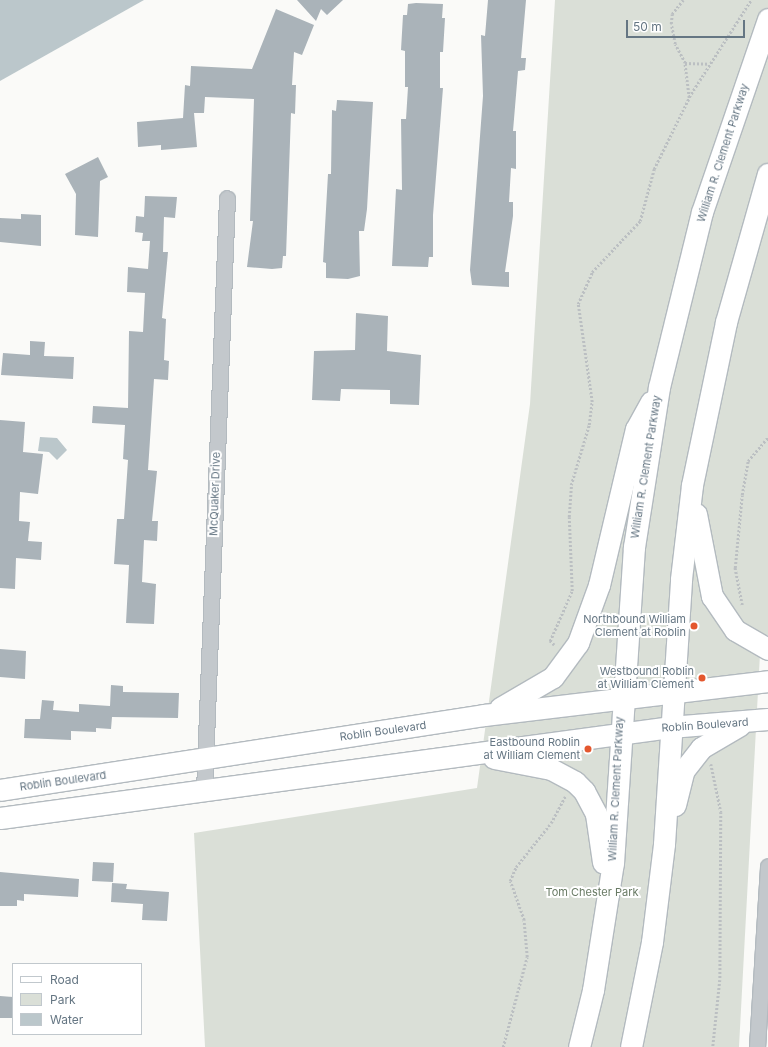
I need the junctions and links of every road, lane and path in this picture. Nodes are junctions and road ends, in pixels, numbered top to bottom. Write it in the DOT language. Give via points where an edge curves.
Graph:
graph roads {
  1 [pos="683,0"];
  2 [pos="751,0"];
  3 [pos="768,19"];
  4 [pos="685,63"];
  5 [pos="709,64"];
  6 [pos="688,98"];
  7 [pos="768,174"];
  8 [pos="227,198"];
  9 [pos="659,388"];
  10 [pos="768,437"];
  11 [pos="692,485"];
  12 [pos="745,609"];
  13 [pos="768,649"];
  14 [pos="568,657"];
  15 [pos="768,681"];
  16 [pos="673,692"];
  17 [pos="622,697"];
  18 [pos="484,716"];
  19 [pos="768,718"];
  20 [pos="746,723"];
  21 [pos="670,727"];
  22 [pos="619,733"];
  23 [pos="701,748"];
  24 [pos="478,755"];
  25 [pos="204,760"];
  26 [pos="576,782"];
  27 [pos="0,790"];
  28 [pos="204,791"];
  29 [pos="0,818"];
  30 [pos="664,844"];
  31 [pos="768,866"];
  32 [pos="608,899"];
  33 [pos="503,1047"];
  34 [pos="580,1047"];
  35 [pos="631,1047"];
  36 [pos="713,1047"];
  37 [pos="757,1047"];
  1 -- 4 [label="path" via="672,14 671,24 675,44"];
  2 -- 5 [label="path"];
  3 -- 9 [label="main road, William R. Clement Parkway" via="702,212"];
  4 -- 5 [label="path"];
  4 -- 6 [label="path"];
  5 -- 6 [label="path"];
  6 -- 14 [label="path" via="654,169 640,221 592,272 578,304 592,402 589,425 572,479 569,517 572,591 550,641"];
  7 -- 11 [label="main road" via="726,322"];
  8 -- 25 [label="street, McQuaker Drive"];
  9 -- 14 [label="main road" via="636,429 599,585 587,625"];
  9 -- 17 [label="main road, William R. Clement Parkway" via="640,493"];
  10 -- 12 [label="path" via="748,461 742,495 735,568 736,590"];
  11 -- 13 [label="main road" via="712,596 735,630"];
  11 -- 16 [label="main road" via="681,579"];
  14 -- 18 [label="main road" via="553,677 536,689"];
  15 -- 16 [label="main road, Roblin Boulevard"];
  16 -- 17 [label="main road, Roblin Boulevard"];
  16 -- 21 [label="main road"];
  17 -- 18 [label="main road, Roblin Boulevard"];
  17 -- 22 [label="main road, William R. Clement Parkway"];
  18 -- 25 [label="main road, Roblin Boulevard"];
  19 -- 20 [label="main road, Roblin Boulevard"];
  20 -- 21 [label="main road, Roblin Boulevard"];
  20 -- 23 [label="main road"];
  21 -- 22 [label="main road, Roblin Boulevard"];
  21 -- 30 [label="main road"];
  22 -- 24 [label="main road, Roblin Boulevard"];
  22 -- 32 [label="main road, William R. Clement Parkway"];
  23 -- 30 [label="main road" via="684,770"];
  23 -- 36 [label="path" via="708,753 721,812 720,980"];
  24 -- 26 [label="main road" via="551,769"];
  24 -- 28 [label="main road, Roblin Boulevard"];
  25 -- 27 [label="main road, Roblin Boulevard"];
  25 -- 28 [label="street, McQuaker Drive"];
  26 -- 32 [label="main road" via="584,791 596,814"];
  26 -- 33 [label="path" via="552,823 516,866 510,881 524,920 527,957"];
  28 -- 29 [label="main road, Roblin Boulevard"];
  30 -- 35 [label="main road" via="652,942"];
  31 -- 37 [label="street"];
  32 -- 34 [label="main road, William R. Clement Parkway"];
}
